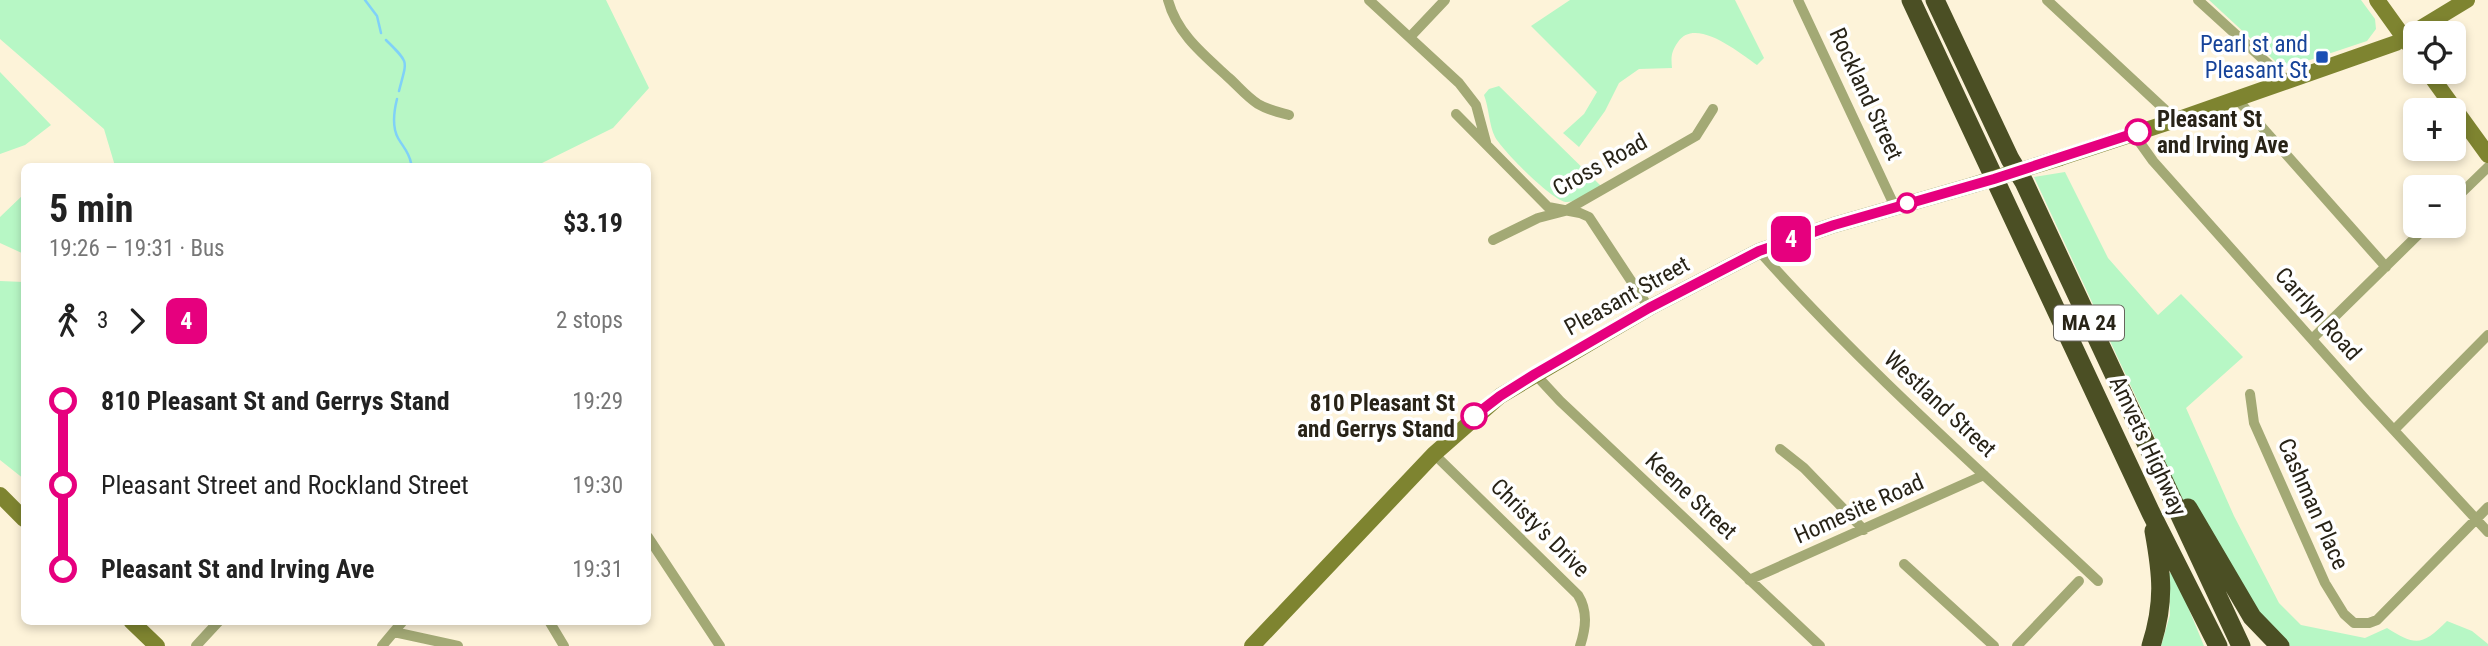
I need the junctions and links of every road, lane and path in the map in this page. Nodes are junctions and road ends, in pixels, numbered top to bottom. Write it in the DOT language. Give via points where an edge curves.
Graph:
graph roads {
  1 [pos="1168,0"];
  2 [pos="1369,0"];
  3 [pos="1445,0"];
  4 [pos="1798,0"];
  5 [pos="1911,0"];
  6 [pos="1935,0"];
  7 [pos="2198,0"];
  8 [pos="2377,0"];
  9 [pos="2467,0"];
  10 [pos="2052,1"];
  11 [pos="2441,21"];
  12 [pos="2403,36"];
  13 [pos="1410,37"];
  14 [pos="2403,48"];
  15 [pos="2287,81"];
  16 [pos="2437,84"];
  17 [pos="2236,98"];
  18 [pos="1713,109"];
  19 [pos="1456,114"];
  20 [pos="1289,115"];
  21 [pos="2176,120"];
  22 [pos="2133,134"];
  23 [pos="1486,142"];
  24 [pos="2488,155"];
  25 [pos="2488,167"];
  26 [pos="2466,188"];
  27 [pos="1895,207"];
  28 [pos="1565,211"];
  29 [pos="2415,238"];
  30 [pos="1493,240"];
  31 [pos="1759,251"];
  32 [pos="2386,267"];
  33 [pos="1649,308"];
  34 [pos="2488,335"];
  35 [pos="2313,338"];
  36 [pos="1535,374"];
  37 [pos="2250,394"];
  38 [pos="2394,430"];
  39 [pos="1780,449"];
  40 [pos="1434,454"];
  41 [pos="2152,454"];
  42 [pos="1984,475"];
  43 [pos="0,495"];
  44 [pos="2488,507"];
  45 [pos="2151,513"];
  46 [pos="21,516"];
  47 [pos="2476,520"];
  48 [pos="1864,530"];
  49 [pos="2488,532"];
  50 [pos="651,542"];
  51 [pos="1904,564"];
  52 [pos="1749,580"];
  53 [pos="2079,581"];
  54 [pos="2098,581"];
  55 [pos="135,625"];
  56 [pos="215,625"];
  57 [pos="400,625"];
  58 [pos="551,625"];
  59 [pos="394,632"];
  60 [pos="157,646"];
  61 [pos="197,646"];
  62 [pos="382,646"];
  63 [pos="458,646"];
  64 [pos="564,646"];
  65 [pos="720,646"];
  66 [pos="1252,646"];
  67 [pos="1580,646"];
  68 [pos="1820,646"];
  69 [pos="1994,646"];
  70 [pos="2017,646"];
  71 [pos="2151,646"];
  72 [pos="2218,646"];
  73 [pos="2241,646"];
  74 [pos="2280,646"];
  1 -- 20 [label="street" via="1177,24 1210,60 1256,102"];
  2 -- 13 [label="street"];
  3 -- 13 [label="street"];
  4 -- 27 [label="street, Rockland Street"];
  5 -- 45 [label="highway, Amvets Highway / MA 24"];
  6 -- 41 [label="highway, Amvets Highway / MA 24"];
  7 -- 15 [label="street"];
  8 -- 12 [label="main road"];
  9 -- 11 [label="main road, Pleasant Street"];
  10 -- 21 [label="street"];
  13 -- 23 [label="street" via="1476,105"];
  14 -- 15 [label="main road, Pleasant Street"];
  15 -- 17 [label="main road, Pleasant Street"];
  16 -- 24 [label="main road"];
  17 -- 21 [label="main road, Pleasant Street"];
  17 -- 32 [label="street"];
  18 -- 28 [label="street, Cross Road" via="1696,136"];
  19 -- 23 [label="street"];
  21 -- 22 [label="main road, Pleasant Street"];
  22 -- 27 [label="main road, Pleasant Street, bridge"];
  22 -- 35 [label="street, Carrlyn Road"];
  23 -- 28 [label="street" via="1548,207"];
  25 -- 26 [label="street"];
  27 -- 31 [label="main road, Pleasant Street"];
  28 -- 30 [label="street, Cross Road" via="1538,218"];
  28 -- 33 [label="street" via="1589,217"];
  29 -- 32 [label="street"];
  31 -- 33 [label="main road, Pleasant Street"];
  31 -- 42 [label="street, Westland Street" via="1815,314"];
  32 -- 35 [label="street"];
  33 -- 36 [label="main road, Pleasant Street"];
  34 -- 38 [label="street"];
  35 -- 38 [label="street, Carrlyn Road"];
  36 -- 40 [label="main road, Pleasant Street" via="1487,406"];
  36 -- 52 [label="street, Keene Street"];
  37 -- 47 [label="street, Cashman Place" via="2254,423 2325,583 2354,623 2376,620"];
  38 -- 47 [label="street, Carrlyn Road"];
  39 -- 48 [label="street"];
  40 -- 66 [label="main road, Pleasant Street"];
  40 -- 67 [label="street, Christy's Drive" via="1578,595 1586,617"];
  41 -- 73 [label="highway, Amvets Highway / MA 24"];
  41 -- 74 [label="highway" via="2252,617"];
  42 -- 48 [label="street, Homesite Road"];
  42 -- 54 [label="street, Westland Street"];
  43 -- 46 [label="main road"];
  44 -- 47 [label="street"];
  45 -- 71 [label="highway" via="2162,597"];
  45 -- 72 [label="highway, Amvets Highway / MA 24"];
  47 -- 49 [label="street, Carrlyn Road"];
  48 -- 52 [label="street, Homesite Road"];
  50 -- 65 [label="street"];
  51 -- 69 [label="street"];
  52 -- 68 [label="street, Keene Street"];
  53 -- 70 [label="street"];
  55 -- 60 [label="main road"];
  56 -- 61 [label="street"];
  57 -- 59 [label="street"];
  58 -- 64 [label="street"];
  59 -- 62 [label="street"];
  59 -- 63 [label="street"];
}
